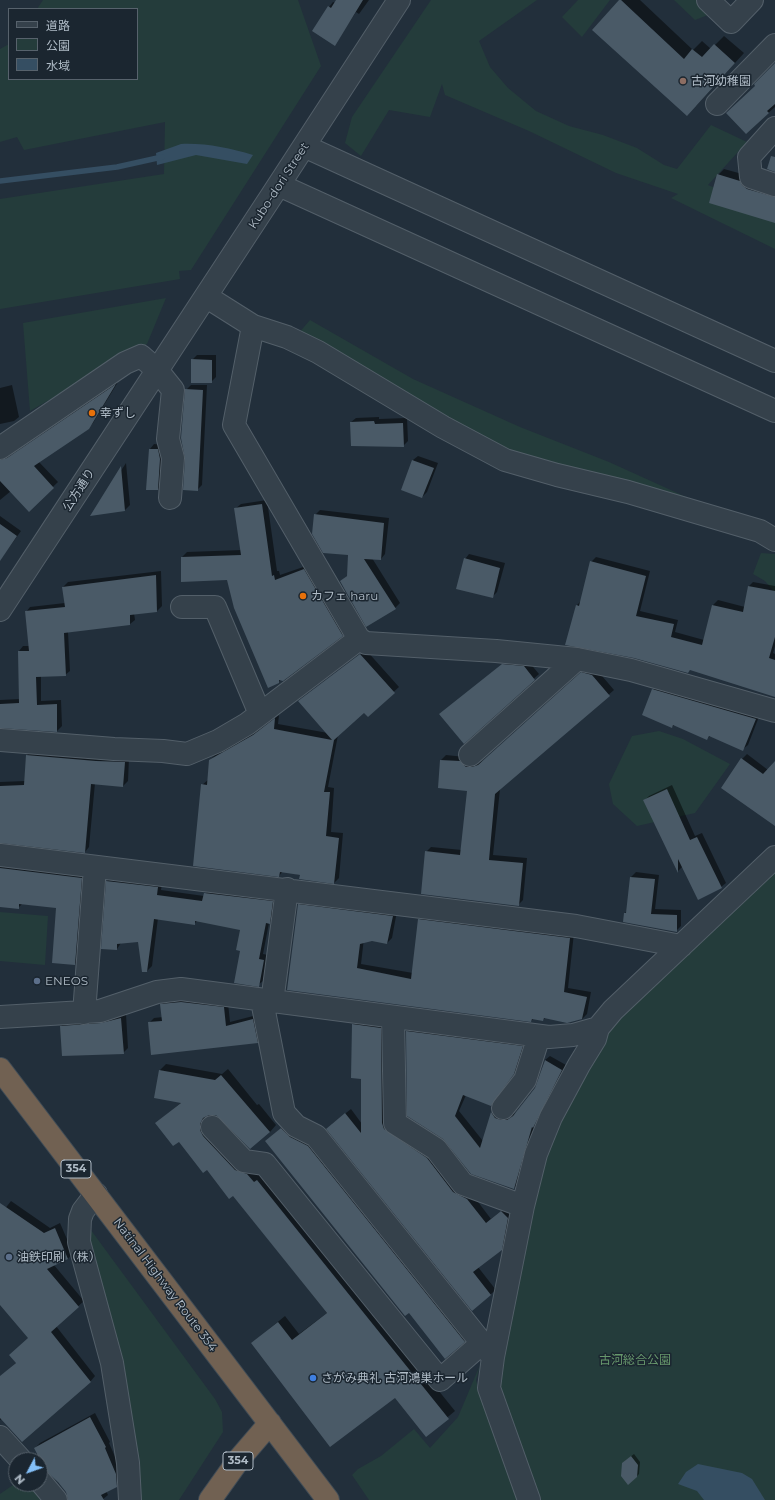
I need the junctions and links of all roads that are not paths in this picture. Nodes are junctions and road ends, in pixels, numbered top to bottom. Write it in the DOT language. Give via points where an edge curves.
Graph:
graph roads {
  1 [pos="399,0"];
  2 [pos="708,0"];
  3 [pos="752,0"];
  4 [pos="775,45"];
  5 [pos="717,104"];
  6 [pos="775,128"];
  7 [pos="304,146"];
  8 [pos="279,185"];
  9 [pos="775,185"];
  10 [pos="207,297"];
  11 [pos="253,326"];
  12 [pos="775,361"];
  13 [pos="157,370"];
  14 [pos="775,411"];
  15 [pos="0,448"];
  16 [pos="170,498"];
  17 [pos="775,540"];
  18 [pos="182,607"];
  19 [pos="0,610"];
  20 [pos="359,639"];
  21 [pos="577,659"];
  22 [pos="775,711"];
  23 [pos="260,714"];
  24 [pos="0,740"];
  25 [pos="470,755"];
  26 [pos="0,855"];
  27 [pos="775,857"];
  28 [pos="95,867"];
  29 [pos="287,889"];
  30 [pos="681,946"];
  31 [pos="267,1001"];
  32 [pos="84,1013"];
  33 [pos="0,1017"];
  34 [pos="393,1017"];
  35 [pos="598,1028"];
  36 [pos="539,1036"];
  37 [pos="0,1069"];
  38 [pos="503,1108"];
  39 [pos="212,1127"];
  40 [pos="96,1194"];
  41 [pos="523,1206"];
  42 [pos="487,1350"];
  43 [pos="270,1424"];
  44 [pos="0,1438"];
  45 [pos="13,1452"];
  46 [pos="48,1490"];
  47 [pos="56,1500"];
  48 [pos="130,1500"];
  49 [pos="210,1500"];
  50 [pos="328,1500"];
  51 [pos="529,1500"];
  1 -- 7 [label="street, Kubo-dori Street"];
  2 -- 3 [label="street" via="731,22"];
  4 -- 5 [label="street"];
  6 -- 9 [label="street" via="749,158 751,177"];
  7 -- 8 [label="street, Kubo-dori Street"];
  7 -- 12 [label="street"];
  8 -- 10 [label="street, Kubo-dori Street"];
  8 -- 14 [label="street"];
  10 -- 11 [label="street"];
  10 -- 13 [label="street, Kubo-dori Street"];
  11 -- 17 [label="street" via="287,337 318,352 443,427 505,460 628,492 760,531"];
  11 -- 20 [label="street" via="234,425"];
  13 -- 15 [label="street" via="141,356 125,363"];
  13 -- 16 [label="street" via="173,390 168,439 173,458"];
  13 -- 19 [label="street, 公方通り"];
  18 -- 23 [label="street" via="215,607"];
  20 -- 21 [label="street" via="366,643 496,650"];
  20 -- 23 [label="street"];
  21 -- 22 [label="street" via="631,670"];
  21 -- 25 [label="street"];
  23 -- 24 [label="street" via="218,741 187,754"];
  26 -- 28 [label="street"];
  27 -- 30 [label="street"];
  28 -- 29 [label="street"];
  28 -- 32 [label="street"];
  29 -- 30 [label="street" via="576,926"];
  29 -- 31 [label="street"];
  30 -- 35 [label="street" via="613,1010"];
  31 -- 32 [label="street" via="181,989 157,992 100,1011"];
  31 -- 34 [label="street"];
  31 -- 42 [label="street" via="284,1113 296,1126 316,1136"];
  32 -- 33 [label="street"];
  34 -- 36 [label="street"];
  34 -- 41 [label="street" via="395,1123 436,1149 463,1184"];
  35 -- 36 [label="street" via="573,1035"];
  35 -- 41 [label="street" via="595,1039 578,1065 551,1117 536,1154"];
  36 -- 38 [label="street" via="525,1080"];
  37 -- 40 [label="highway, Natinal Highway Route 354 / 354"];
  39 -- 42 [label="street" via="244,1161 265,1164 440,1380"];
  40 -- 43 [label="highway, Natinal Highway Route 354 / 354"];
  40 -- 48 [label="street" via="80,1219 79,1242 112,1363 128,1464"];
  41 -- 42 [label="street"];
  42 -- 51 [label="street" via="489,1388"];
  43 -- 49 [label="highway, 354" via="240,1458"];
  43 -- 50 [label="highway, 354"];
  44 -- 45 [label="street"];
  46 -- 47 [label="street"];
}
